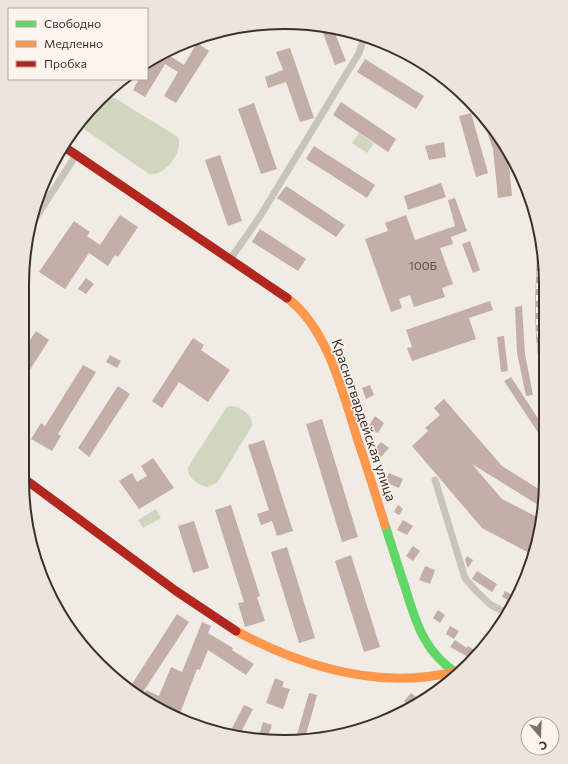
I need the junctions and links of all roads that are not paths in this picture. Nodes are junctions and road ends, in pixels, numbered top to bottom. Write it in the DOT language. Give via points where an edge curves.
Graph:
graph roads {
  1 [pos="363,42"];
  2 [pos="67,149"];
  3 [pos="76,155"];
  4 [pos="40,210"];
  5 [pos="230,258"];
  6 [pos="434,480"];
  7 [pos="29,482"];
  8 [pos="503,611"];
  9 [pos="453,671"];
  10 [pos="449,675"];
  1 -- 5 [label="street" via="359,53 259,218"];
  2 -- 3 [label="main road, Красногвардейская улица"];
  3 -- 4 [label="street"];
  3 -- 5 [label="main road, Красногвардейская улица"];
  5 -- 9 [label="main road, Красногвардейская улица" via="293,302 318,332 346,402 417,626 434,653"];
  6 -- 8 [label="street" via="465,578 491,605"];
  7 -- 10 [label="main road, Красногвардейская улица" via="182,596 271,650 313,666 378,678 432,678"];
}
